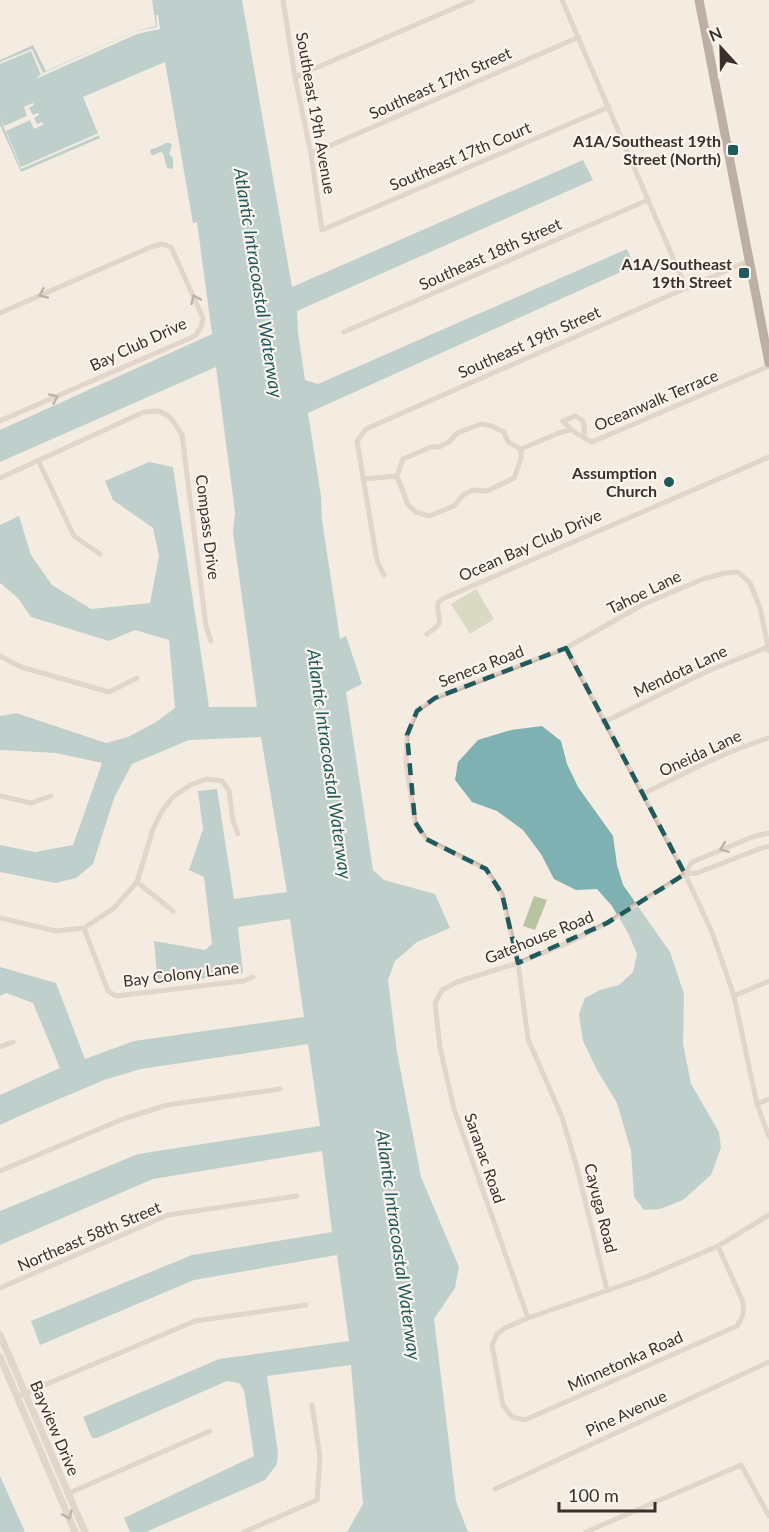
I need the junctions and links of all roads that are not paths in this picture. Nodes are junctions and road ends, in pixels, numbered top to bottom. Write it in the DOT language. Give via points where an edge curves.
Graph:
graph roads {
  1 [pos="283,0"];
  2 [pos="473,0"];
  3 [pos="562,0"];
  4 [pos="699,0"];
  5 [pos="579,37"];
  6 [pos="295,76"];
  7 [pos="609,107"];
  8 [pos="311,154"];
  9 [pos="648,200"];
  10 [pos="322,231"];
  11 [pos="750,261"];
  12 [pos="686,288"];
  13 [pos="0,313"];
  14 [pos="344,332"];
  15 [pos="769,365"];
  16 [pos="0,421"];
  17 [pos="570,430"];
  18 [pos="584,438"];
  19 [pos="521,449"];
  20 [pos="769,457"];
  21 [pos="38,460"];
  22 [pos="397,476"];
  23 [pos="0,478"];
  24 [pos="363,479"];
  25 [pos="100,554"];
  26 [pos="384,575"];
  27 [pos="427,634"];
  28 [pos="211,641"];
  29 [pos="566,648"];
  30 [pos="769,649"];
  31 [pos="0,656"];
  32 [pos="137,678"];
  33 [pos="604,722"];
  34 [pos="769,738"];
  35 [pos="643,794"];
  36 [pos="0,796"];
  37 [pos="51,796"];
  38 [pos="769,833"];
  39 [pos="238,834"];
  40 [pos="769,846"];
  41 [pos="685,873"];
  42 [pos="137,882"];
  43 [pos="173,911"];
  44 [pos="0,918"];
  45 [pos="84,928"];
  46 [pos="518,963"];
  47 [pos="253,977"];
  48 [pos="769,981"];
  49 [pos="734,996"];
  50 [pos="435,1003"];
  51 [pos="13,1042"];
  52 [pos="0,1047"];
  53 [pos="280,1089"];
  54 [pos="769,1099"];
  55 [pos="757,1104"];
  56 [pos="769,1137"];
  57 [pos="0,1171"];
  58 [pos="297,1196"];
  59 [pos="769,1215"];
  60 [pos="718,1246"];
  61 [pos="0,1288"];
  62 [pos="607,1290"];
  63 [pos="306,1305"];
  64 [pos="528,1318"];
  65 [pos="1,1338"];
  66 [pos="0,1357"];
  67 [pos="769,1362"];
  68 [pos="26,1393"];
  69 [pos="17,1396"];
  70 [pos="312,1406"];
  71 [pos="210,1431"];
  72 [pos="46,1440"];
  73 [pos="37,1443"];
  74 [pos="495,1489"];
  75 [pos="69,1494"];
  76 [pos="60,1497"];
  77 [pos="769,1516"];
  78 [pos="75,1532"];
  79 [pos="85,1532"];
  80 [pos="244,1532"];
  81 [pos="586,1532"];
  1 -- 6 [label="street, Southeast 19th Avenue"];
  2 -- 6 [label="street"];
  3 -- 5 [label="street"];
  4 -- 11 [label="main road"];
  5 -- 7 [label="street"];
  5 -- 8 [label="street, Southeast 17th Street"];
  6 -- 8 [label="street, Southeast 19th Avenue"];
  7 -- 9 [label="street"];
  7 -- 10 [label="street, Southeast 17th Court"];
  8 -- 10 [label="street, Southeast 19th Avenue"];
  9 -- 12 [label="street"];
  9 -- 14 [label="street, Southeast 18th Street"];
  11 -- 12 [label="street, Southeast 19th Street"];
  11 -- 15 [label="main road"];
  12 -- 24 [label="street, Southeast 19th Street" via="366,429 357,441"];
  16 -- 13 [label="street, Bay Club Drive, one-way" via="195,336 203,318 171,247 162,244"];
  15 -- 18 [label="street, Oceanwalk Terrace" via="592,442"];
  17 -- 18 [label="street, Oceanwalk Terrace"];
  17 -- 18 [label="street" via="563,421 575,416 582,419"];
  17 -- 19 [label="street, Oceanwalk Terrace"];
  19 -- 22 [label="street" via="508,442 504,432 481,424 457,433 439,447 403,459"];
  19 -- 22 [label="street" via="514,478 487,491 473,490 454,506 429,516 408,505"];
  20 -- 27 [label="street, Ocean Bay Club Drive" via="442,599 437,608 439,626"];
  21 -- 23 [label="street"];
  21 -- 25 [label="street" via="75,536"];
  21 -- 28 [label="street, Compass Drive" via="144,412 159,411 171,418 182,435"];
  22 -- 24 [label="street"];
  24 -- 26 [label="street" via="377,561"];
  29 -- 30 [label="street, Tahoe Lane" via="644,604 703,579 738,572 750,583"];
  29 -- 33 [label="street"];
  29 -- 46 [label="street, Seneca Road" via="435,698 417,711 407,735 406,763 415,822 426,839 486,869 502,894"];
  30 -- 33 [label="street, Mendota Lane" via="708,671"];
  31 -- 32 [label="street" via="21,667 109,692"];
  33 -- 35 [label="street"];
  34 -- 35 [label="street, Oneida Lane"];
  35 -- 41 [label="street"];
  36 -- 37 [label="street" via="31,803"];
  38 -- 41 [label="street, Gatehouse Road, one-way" via="692,862"];
  39 -- 42 [label="street" via="229,791 222,781 207,779 190,785 162,811"];
  40 -- 41 [label="street, Gatehouse Road" via="697,873"];
  41 -- 46 [label="street, Gatehouse Road" via="607,923"];
  41 -- 49 [label="street" via="712,932"];
  42 -- 43 [label="street"];
  42 -- 45 [label="street" via="114,908"];
  44 -- 45 [label="street" via="56,931"];
  45 -- 47 [label="street, Bay Colony Lane" via="108,991 116,996"];
  46 -- 50 [label="street, Gatehouse Road" via="457,982 442,990"];
  46 -- 62 [label="street, Cayuga Road" via="528,1039 562,1117"];
  48 -- 49 [label="street"];
  49 -- 55 [label="street"];
  50 -- 64 [label="street, Saranac Road" via="440,1048 454,1109"];
  51 -- 52 [label="street"];
  53 -- 57 [label="street" via="167,1105 123,1119"];
  54 -- 55 [label="street"];
  55 -- 56 [label="street"];
  58 -- 61 [label="street, Northeast 58th Street" via="168,1215"];
  59 -- 60 [label="street"];
  60 -- 62 [label="street"];
  60 -- 64 [label="street, Minnetonka Road" via="743,1302 744,1311 737,1326 525,1420 513,1417 503,1405 492,1345 497,1334"];
  62 -- 64 [label="street"];
  63 -- 68 [label="street" via="195,1321"];
  65 -- 68 [label="street, Bayview Drive"];
  66 -- 69 [label="street, Bayview Drive"];
  67 -- 74 [label="street, Pine Avenue"];
  68 -- 69 [label="street"];
  68 -- 72 [label="street, Bayview Drive"];
  69 -- 73 [label="street, Bayview Drive"];
  70 -- 80 [label="street" via="320,1457 317,1500"];
  71 -- 75 [label="street"];
  72 -- 73 [label="street"];
  72 -- 75 [label="street, Bayview Drive"];
  73 -- 76 [label="street, Bayview Drive"];
  75 -- 76 [label="street"];
  75 -- 79 [label="street, Bayview Drive"];
  76 -- 78 [label="street, Bayview Drive, one-way"];
  77 -- 81 [label="street" via="741,1465"];
}
